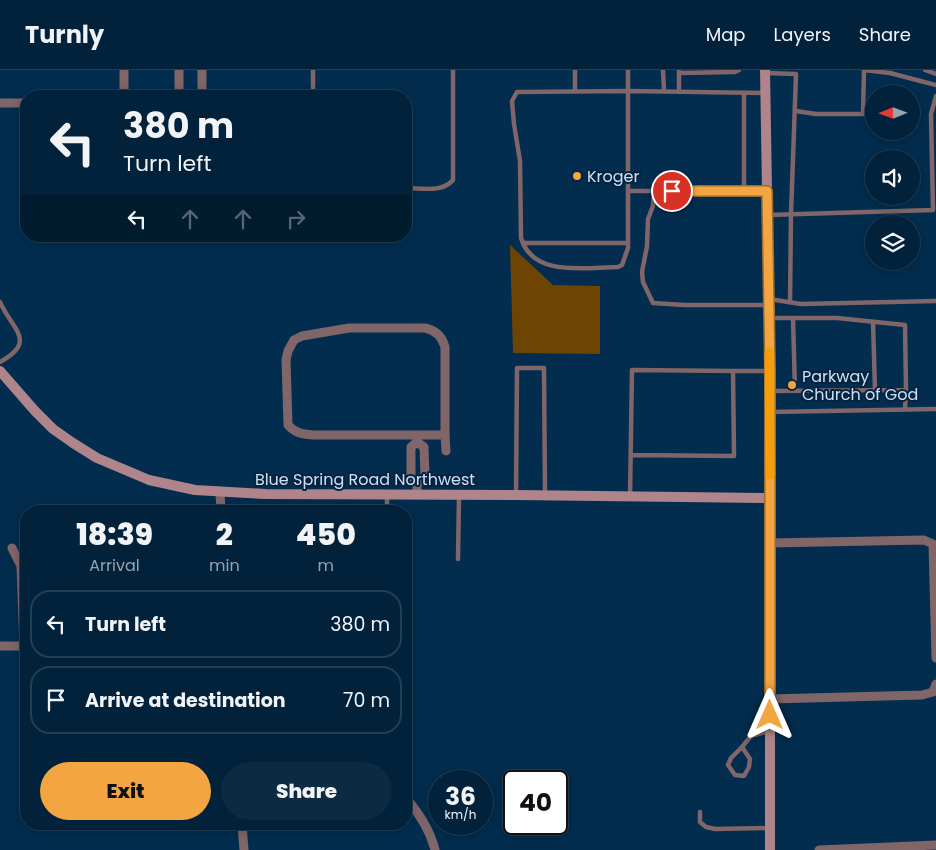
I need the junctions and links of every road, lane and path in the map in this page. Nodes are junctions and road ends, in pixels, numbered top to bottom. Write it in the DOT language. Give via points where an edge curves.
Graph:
graph roads {
  1 [pos="124,70"];
  2 [pos="179,70"];
  3 [pos="202,70"];
  4 [pos="313,70"];
  5 [pos="453,70"];
  6 [pos="574,70"];
  7 [pos="628,70"];
  8 [pos="663,70"];
  9 [pos="739,70"];
  10 [pos="864,70"];
  11 [pos="925,70"];
  12 [pos="679,71"];
  13 [pos="764,71"];
  14 [pos="796,72"];
  15 [pos="936,74"];
  16 [pos="936,85"];
  17 [pos="124,90"];
  18 [pos="179,90"];
  19 [pos="202,90"];
  20 [pos="314,90"];
  21 [pos="574,91"];
  22 [pos="628,91"];
  23 [pos="664,91"];
  24 [pos="679,92"];
  25 [pos="744,92"];
  26 [pos="766,93"];
  27 [pos="936,96"];
  28 [pos="2,101"];
  29 [pos="20,102"];
  30 [pos="796,112"];
  31 [pos="412,188"];
  32 [pos="628,191"];
  33 [pos="654,191"];
  34 [pos="744,191"];
  35 [pos="767,191"];
  36 [pos="791,214"];
  37 [pos="768,215"];
  38 [pos="523,243"];
  39 [pos="628,243"];
  40 [pos="936,301"];
  41 [pos="0,302"];
  42 [pos="769,302"];
  43 [pos="790,302"];
  44 [pos="769,318"];
  45 [pos="793,318"];
  46 [pos="873,322"];
  47 [pos="0,362"];
  48 [pos="0,371"];
  49 [pos="734,371"];
  50 [pos="770,371"];
  51 [pos="875,390"];
  52 [pos="906,390"];
  53 [pos="795,391"];
  54 [pos="769,392"];
  55 [pos="905,409"];
  56 [pos="936,409"];
  57 [pos="769,412"];
  58 [pos="445,435"];
  59 [pos="417,438"];
  60 [pos="446,451"];
  61 [pos="631,455"];
  62 [pos="417,489"];
  63 [pos="220,493"];
  64 [pos="387,494"];
  65 [pos="459,494"];
  66 [pos="516,494"];
  67 [pos="545,495"];
  68 [pos="630,496"];
  69 [pos="770,498"];
  70 [pos="221,505"];
  71 [pos="387,505"];
  72 [pos="770,543"];
  73 [pos="12,548"];
  74 [pos="458,559"];
  75 [pos="20,564"];
  76 [pos="0,646"];
  77 [pos="20,646"];
  78 [pos="936,658"];
  79 [pos="936,684"];
  80 [pos="770,699"];
  81 [pos="770,731"];
  82 [pos="742,747"];
  83 [pos="412,805"];
  84 [pos="700,812"];
  85 [pos="770,828"];
  86 [pos="242,830"];
  87 [pos="936,845"];
  88 [pos="244,850"];
  89 [pos="435,850"];
  90 [pos="770,850"];
  91 [pos="819,850"];
  1 -- 17 [label="street"];
  2 -- 18 [label="street"];
  3 -- 19 [label="street"];
  4 -- 20 [label="lane"];
  5 -- 31 [label="lane" via="453,180 442,188"];
  6 -- 21 [label="lane"];
  7 -- 22 [label="lane"];
  8 -- 23 [label="lane"];
  9 -- 12 [label="lane"];
  10 -- 16 [label="lane"];
  10 -- 30 [label="lane" via="863,114"];
  11 -- 15 [label="lane"];
  12 -- 24 [label="lane"];
  13 -- 14 [label="lane"];
  13 -- 26 [label="street"];
  14 -- 30 [label="lane"];
  21 -- 22 [label="lane"];
  21 -- 38 [label="lane" via="522,91 514,95"];
  22 -- 23 [label="lane"];
  22 -- 32 [label="lane"];
  23 -- 24 [label="lane"];
  24 -- 25 [label="lane"];
  25 -- 26 [label="lane"];
  25 -- 34 [label="lane"];
  26 -- 35 [label="street"];
  27 -- 36 [label="lane" via="931,114 933,210"];
  28 -- 29 [label="street"];
  30 -- 36 [label="lane"];
  32 -- 33 [label="lane"];
  32 -- 39 [label="lane"];
  33 -- 34 [label="lane"];
  33 -- 42 [label="lane" via="642,272 653,303"];
  34 -- 35 [label="lane"];
  35 -- 37 [label="street"];
  36 -- 37 [label="lane"];
  36 -- 43 [label="lane"];
  37 -- 42 [label="street"];
  38 -- 39 [label="lane"];
  38 -- 39 [label="lane" via="530,255 540,262 560,267 618,267 626,257"];
  40 -- 43 [label="lane"];
  41 -- 47 [label="lane" via="16,328 20,343 17,351"];
  42 -- 43 [label="lane"];
  42 -- 44 [label="street"];
  44 -- 45 [label="lane"];
  44 -- 50 [label="street"];
  45 -- 46 [label="lane"];
  45 -- 53 [label="lane"];
  46 -- 51 [label="lane"];
  46 -- 52 [label="lane" via="905,326"];
  48 -- 63 [label="street, Blue Spring Road Northwest" via="53,429 97,458 149,480"];
  49 -- 50 [label="lane"];
  49 -- 61 [label="lane" via="632,370"];
  49 -- 61 [label="lane" via="734,456"];
  50 -- 54 [label="street"];
  51 -- 52 [label="lane"];
  51 -- 53 [label="lane"];
  52 -- 55 [label="lane"];
  53 -- 54 [label="lane"];
  54 -- 57 [label="street"];
  55 -- 56 [label="lane"];
  55 -- 57 [label="lane"];
  57 -- 69 [label="street"];
  58 -- 59 [label="street"];
  58 -- 59 [label="street" via="445,347 432,329 349,328 294,340 286,360 288,425 292,430 298,434 313,435"];
  58 -- 60 [label="street"];
  59 -- 62 [label="street" via="412,447 411,476"];
  59 -- 62 [label="street" via="424,447 424,477"];
  61 -- 68 [label="lane"];
  62 -- 64 [label="street, Blue Spring Road Northwest"];
  62 -- 65 [label="street, Blue Spring Road Northwest"];
  63 -- 64 [label="street, Blue Spring Road Northwest"];
  63 -- 70 [label="street"];
  64 -- 71 [label="lane"];
  65 -- 66 [label="street, Blue Spring Road Northwest"];
  65 -- 74 [label="lane"];
  66 -- 67 [label="street, Blue Spring Road Northwest"];
  66 -- 67 [label="lane" via="516,368 544,368"];
  67 -- 68 [label="street, Blue Spring Road Northwest"];
  68 -- 69 [label="street, Blue Spring Road Northwest"];
  69 -- 72 [label="street"];
  72 -- 78 [label="street" via="924,540 933,544"];
  72 -- 80 [label="street"];
  73 -- 75 [label="street"];
  76 -- 77 [label="street"];
  79 -- 80 [label="street" via="933,692 922,695"];
  80 -- 81 [label="street"];
  81 -- 82 [label="lane" via="752,736"];
  81 -- 85 [label="street"];
  82 -- 82 [label="lane" via="728,765 735,775 744,776 750,759"];
  83 -- 89 [label="street" via="426,826"];
  84 -- 85 [label="lane" via="700,822 706,827"];
  85 -- 90 [label="street"];
  86 -- 88 [label="street"];
  87 -- 91 [label="street"];
}
